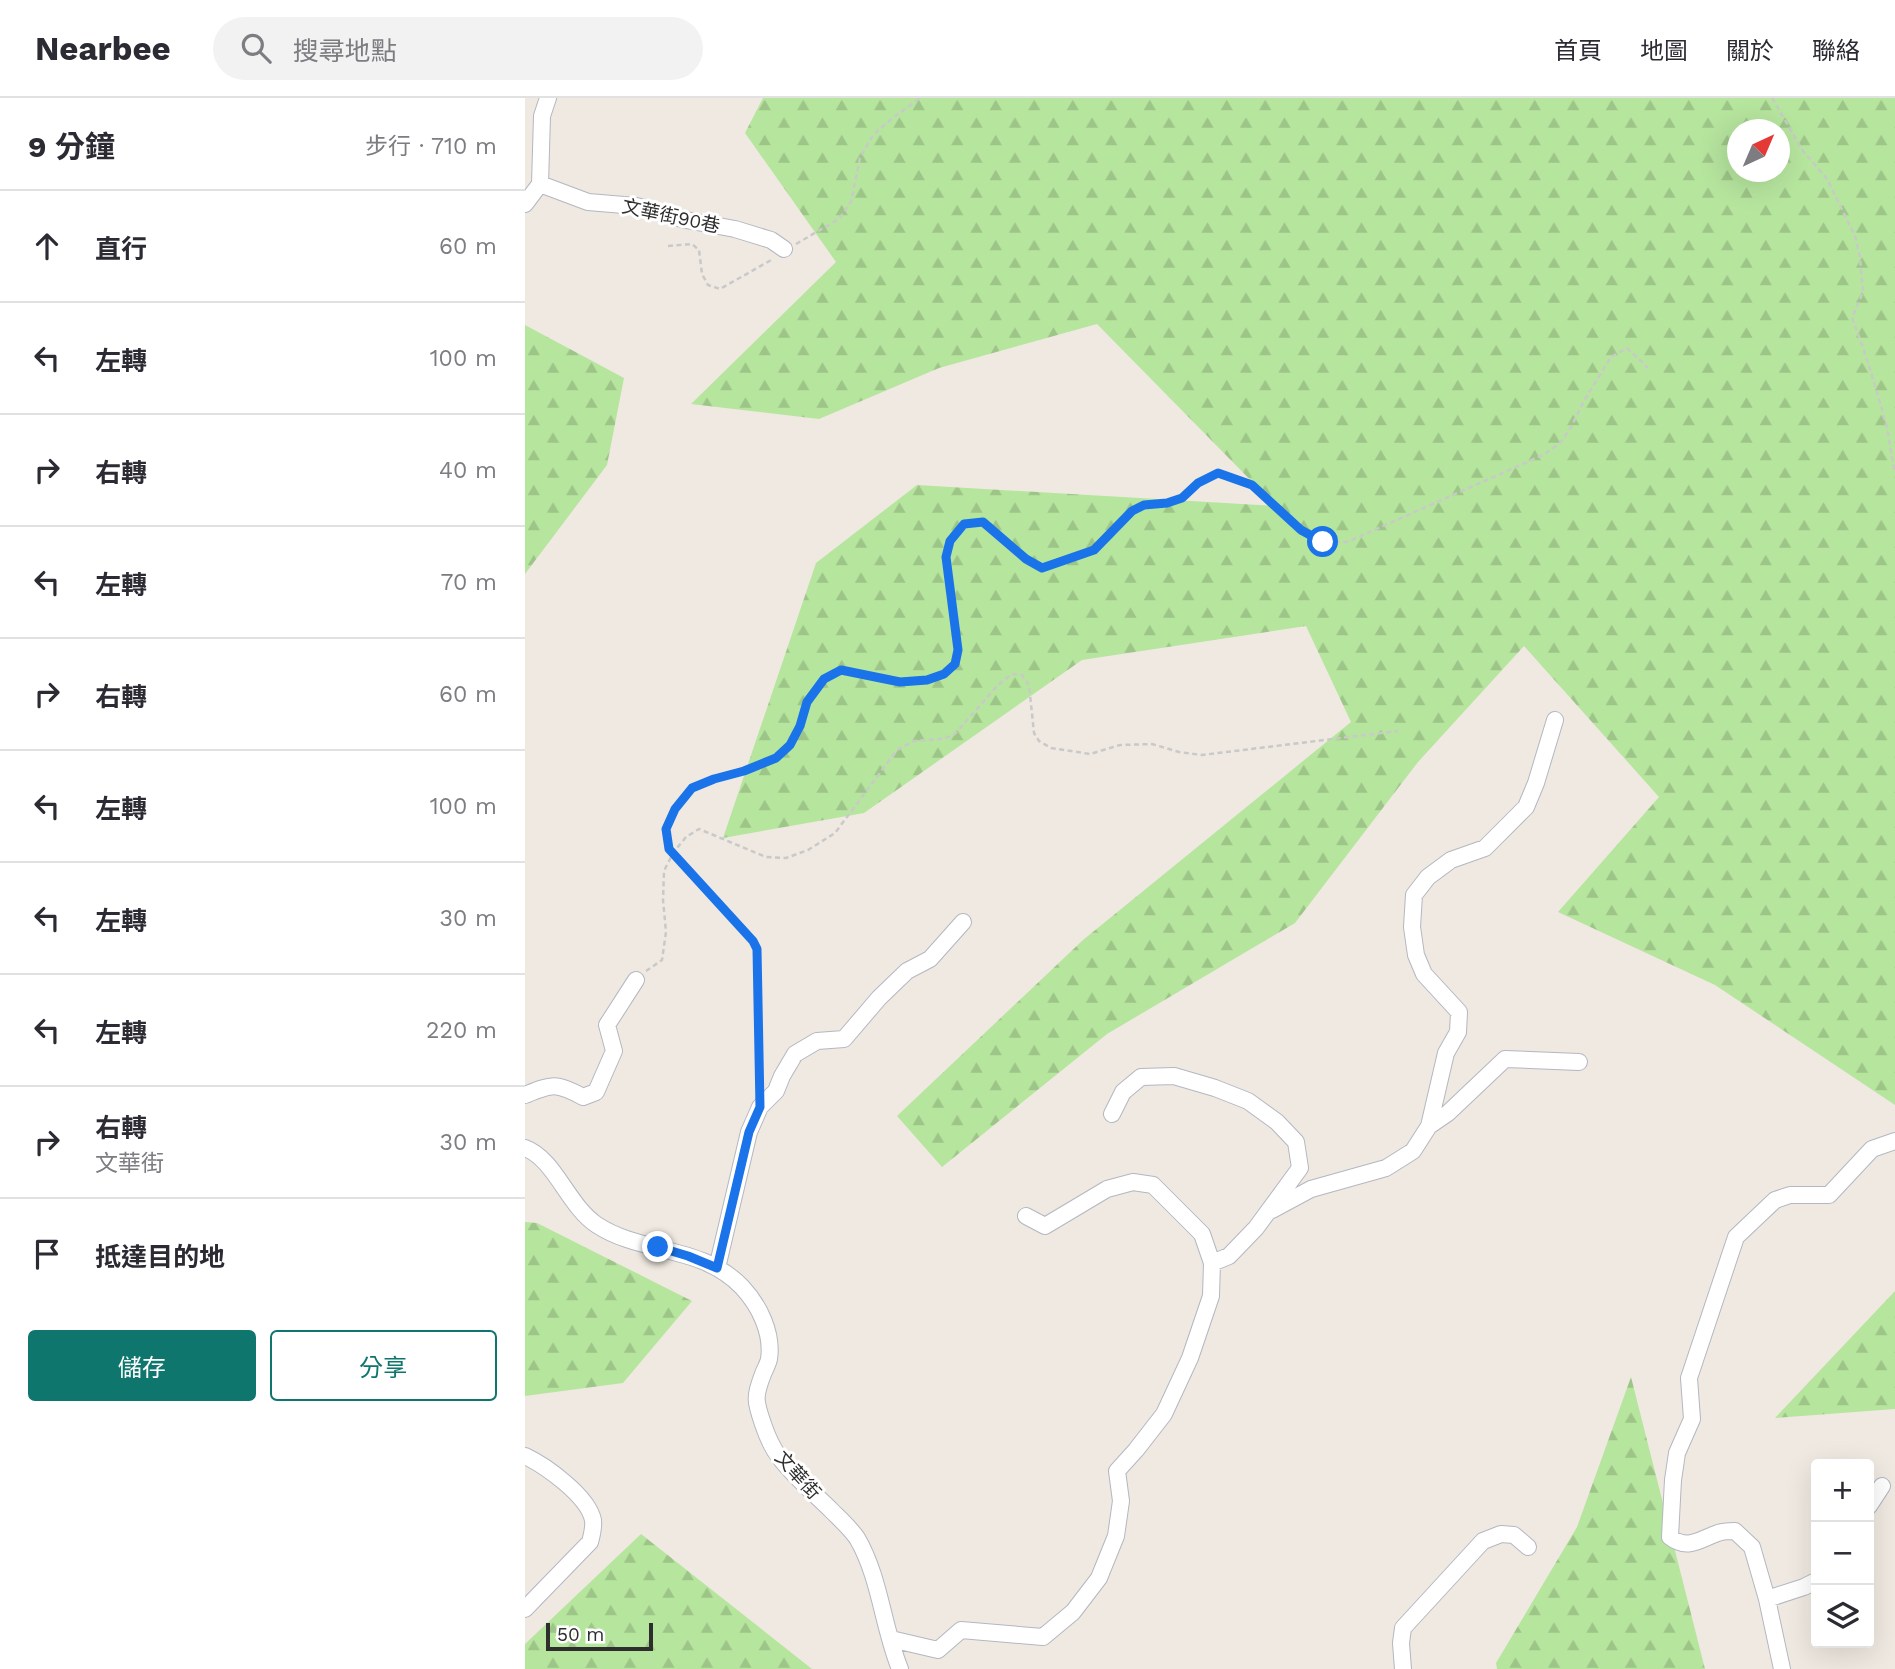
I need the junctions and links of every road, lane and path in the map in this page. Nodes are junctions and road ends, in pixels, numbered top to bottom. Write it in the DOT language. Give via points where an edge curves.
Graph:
graph roads {
  1 [pos="548,98"];
  2 [pos="920,98"];
  3 [pos="1772,98"];
  4 [pos="540,184"];
  5 [pos="525,204"];
  6 [pos="668,246"];
  7 [pos="784,249"];
  8 [pos="1649,368"];
  9 [pos="1895,471"];
  10 [pos="1555,720"];
  11 [pos="1398,731"];
  12 [pos="673,853"];
  13 [pos="963,922"];
  14 [pos="641,975"];
  15 [pos="1579,1062"];
  16 [pos="525,1095"];
  17 [pos="760,1107"];
  18 [pos="1112,1114"];
  19 [pos="1429,1126"];
  20 [pos="1895,1141"];
  21 [pos="525,1148"];
  22 [pos="1267,1213"];
  23 [pos="1026,1216"];
  24 [pos="1212,1264"];
  25 [pos="717,1268"];
  26 [pos="525,1456"];
  27 [pos="1882,1486"];
  28 [pos="1874,1498"];
  29 [pos="1528,1547"];
  30 [pos="1811,1584"];
  31 [pos="1767,1598"];
  32 [pos="525,1609"];
  33 [pos="891,1639"];
  34 [pos="900,1669"];
  35 [pos="1403,1669"];
  36 [pos="1782,1669"];
  1 -- 4 [label="street" via="542,116"];
  2 -- 7 [label="path" via="873,135 860,158 851,202 839,219"];
  3 -- 9 [label="path" via="1803,151 1828,179 1855,236 1863,292 1852,318 1865,350"];
  4 -- 5 [label="street"];
  4 -- 7 [label="street, 文華街90巷" via="588,202 636,206 735,229"];
  6 -- 7 [label="path" via="692,244 699,250 708,285 720,289"];
  8 -- 12 [label="path" via="1627,348 1611,357 1570,429 1552,449 1347,542 1323,542 1301,530 1252,485 1218,473 1182,498 1132,511 1094,550 1042,568 983,522 964,524 950,541 946,557 958,650 955,664 927,680 900,682 841,670 824,679 807,702 790,745 776,758 692,788 666,829"];
  10 -- 19 [label="street" via="1526,807 1485,848 1451,860 1414,895 1416,955 1424,974 1459,1012 1458,1032 1446,1053"];
  11 -- 12 [label="path" via="1202,755 1152,744 1120,745 1090,754 1051,748 1039,741 1034,733 1029,685 1022,675 1012,674 953,736 913,741 897,750 835,833 808,850 786,858 766,857 699,830"];
  12 -- 14 [label="path" via="664,871 662,960"];
  12 -- 17 [label="path" via="757,949"];
  13 -- 17 [label="street" via="930,959 907,971 879,998 844,1039 817,1041 795,1054 776,1091"];
  14 -- 16 [label="street" via="607,1025 614,1051 596,1091 583,1097 550,1085"];
  15 -- 19 [label="street" via="1505,1059"];
  17 -- 25 [label="street" via="749,1132"];
  18 -- 22 [label="street" via="1123,1092 1141,1077 1174,1076 1248,1101 1296,1142 1300,1168"];
  19 -- 22 [label="street" via="1413,1151 1386,1168 1311,1189"];
  20 -- 31 [label="street" via="1872,1149 1829,1195 1790,1195 1775,1200 1736,1237 1689,1378 1692,1419 1677,1453 1670,1537 1678,1543 1696,1543 1735,1531 1752,1547"];
  21 -- 25 [label="street, 文華街" via="543,1160 573,1203 597,1225"];
  22 -- 24 [label="street" via="1229,1256"];
  23 -- 24 [label="street" via="1045,1226 1107,1189 1133,1182 1153,1185 1202,1234"];
  24 -- 33 [label="street" via="1211,1296 1190,1358 1164,1413 1117,1471 1121,1501 1116,1536 1098,1578 1073,1612 1043,1637 961,1630 938,1650"];
  25 -- 33 [label="street, 文華街" via="750,1296 766,1328 769,1360 756,1401 769,1440 779,1458 855,1535 865,1552"];
  26 -- 32 [label="street" via="565,1482 593,1518 590,1542"];
  27 -- 28 [label="street"];
  29 -- 35 [label="street" via="1514,1535 1483,1541 1403,1629"];
  30 -- 31 [label="street"];
  31 -- 36 [label="street"];
  33 -- 34 [label="street, 文華街"];
}
